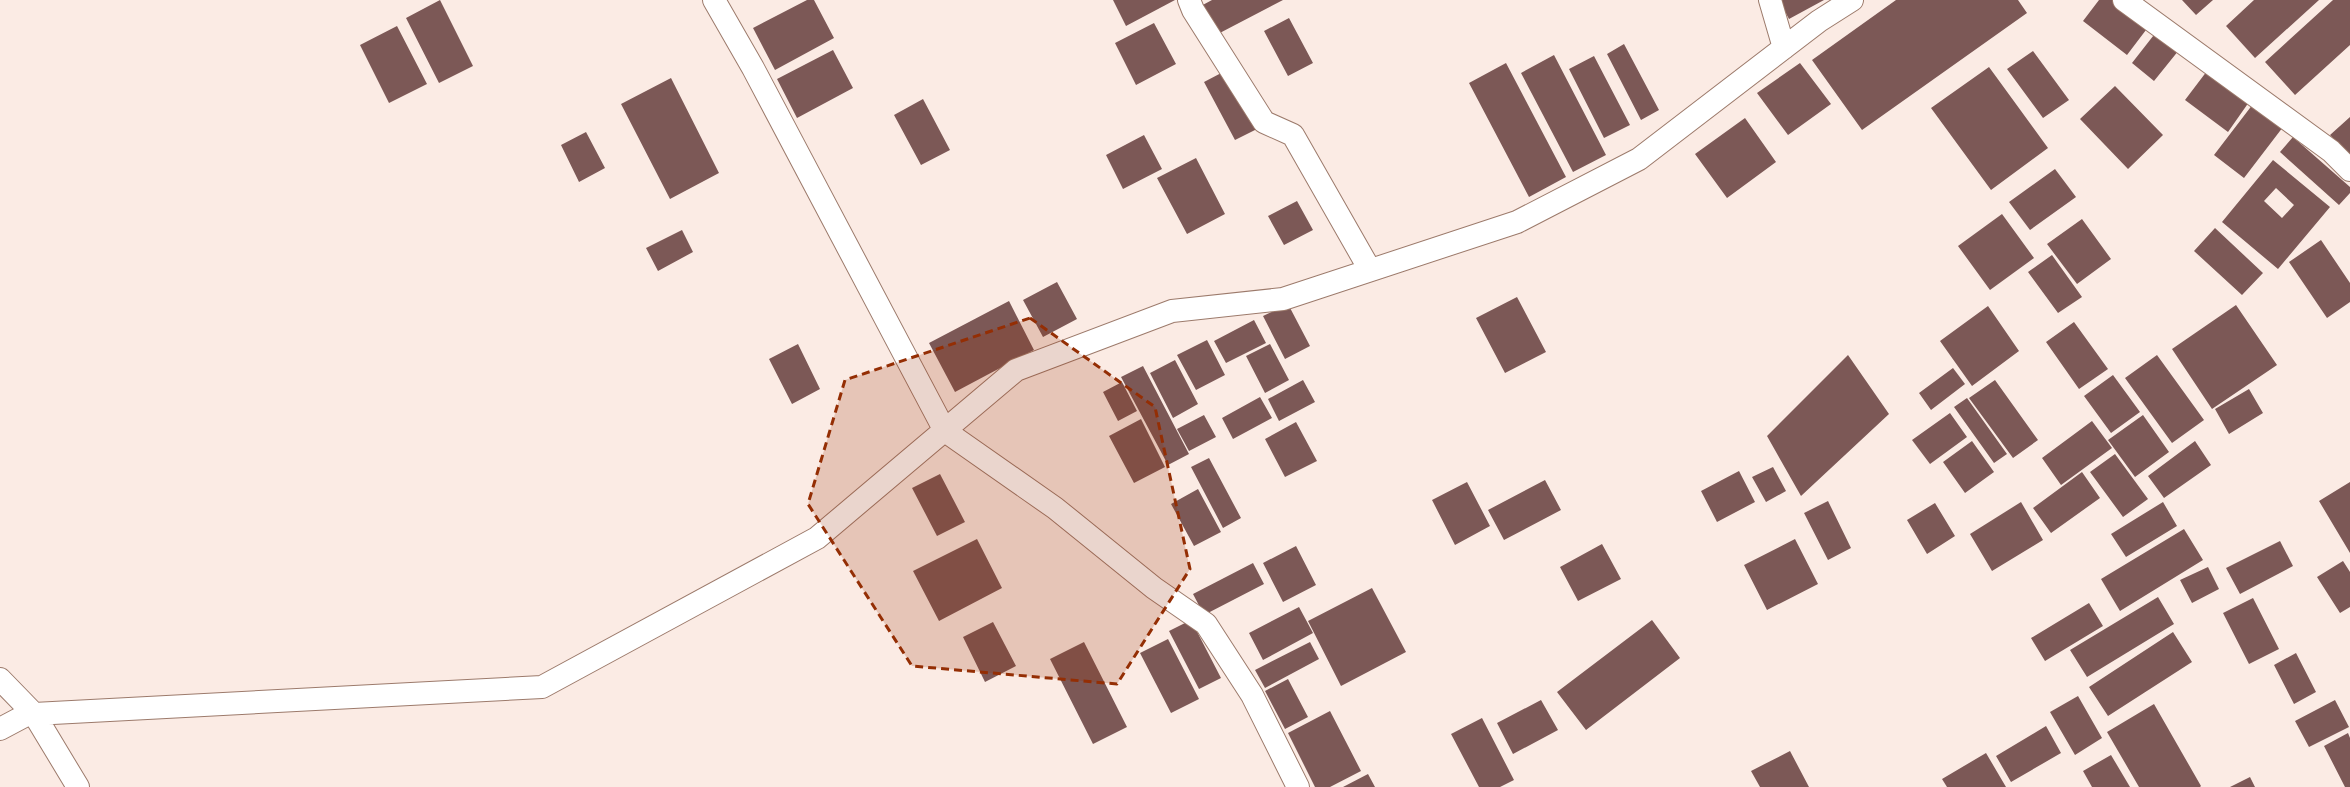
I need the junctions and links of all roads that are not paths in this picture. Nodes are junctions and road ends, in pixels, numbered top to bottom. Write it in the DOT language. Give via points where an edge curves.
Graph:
graph roads {
  1 [pos="714,0"];
  2 [pos="1189,0"];
  3 [pos="1770,0"];
  4 [pos="1852,0"];
  5 [pos="2124,0"];
  6 [pos="1784,48"];
  7 [pos="2350,170"];
  8 [pos="1370,270"];
  9 [pos="945,430"];
  10 [pos="0,679"];
  11 [pos="33,713"];
  12 [pos="0,729"];
  13 [pos="78,787"];
  14 [pos="1298,787"];
  1 -- 9 [label="street" via="753,68"];
  2 -- 8 [label="street" via="1264,122 1293,135"];
  3 -- 6 [label="street"];
  4 -- 6 [label="street"];
  5 -- 7 [label="street" via="2331,151"];
  6 -- 8 [label="street" via="1639,159 1517,222"];
  8 -- 9 [label="street" via="1283,299 1172,311 1016,370"];
  9 -- 11 [label="street" via="817,538 542,687"];
  9 -- 14 [label="street" via="1055,508 1154,588 1206,624 1252,695"];
  10 -- 11 [label="street"];
  11 -- 12 [label="street"];
  11 -- 13 [label="street"];
}
